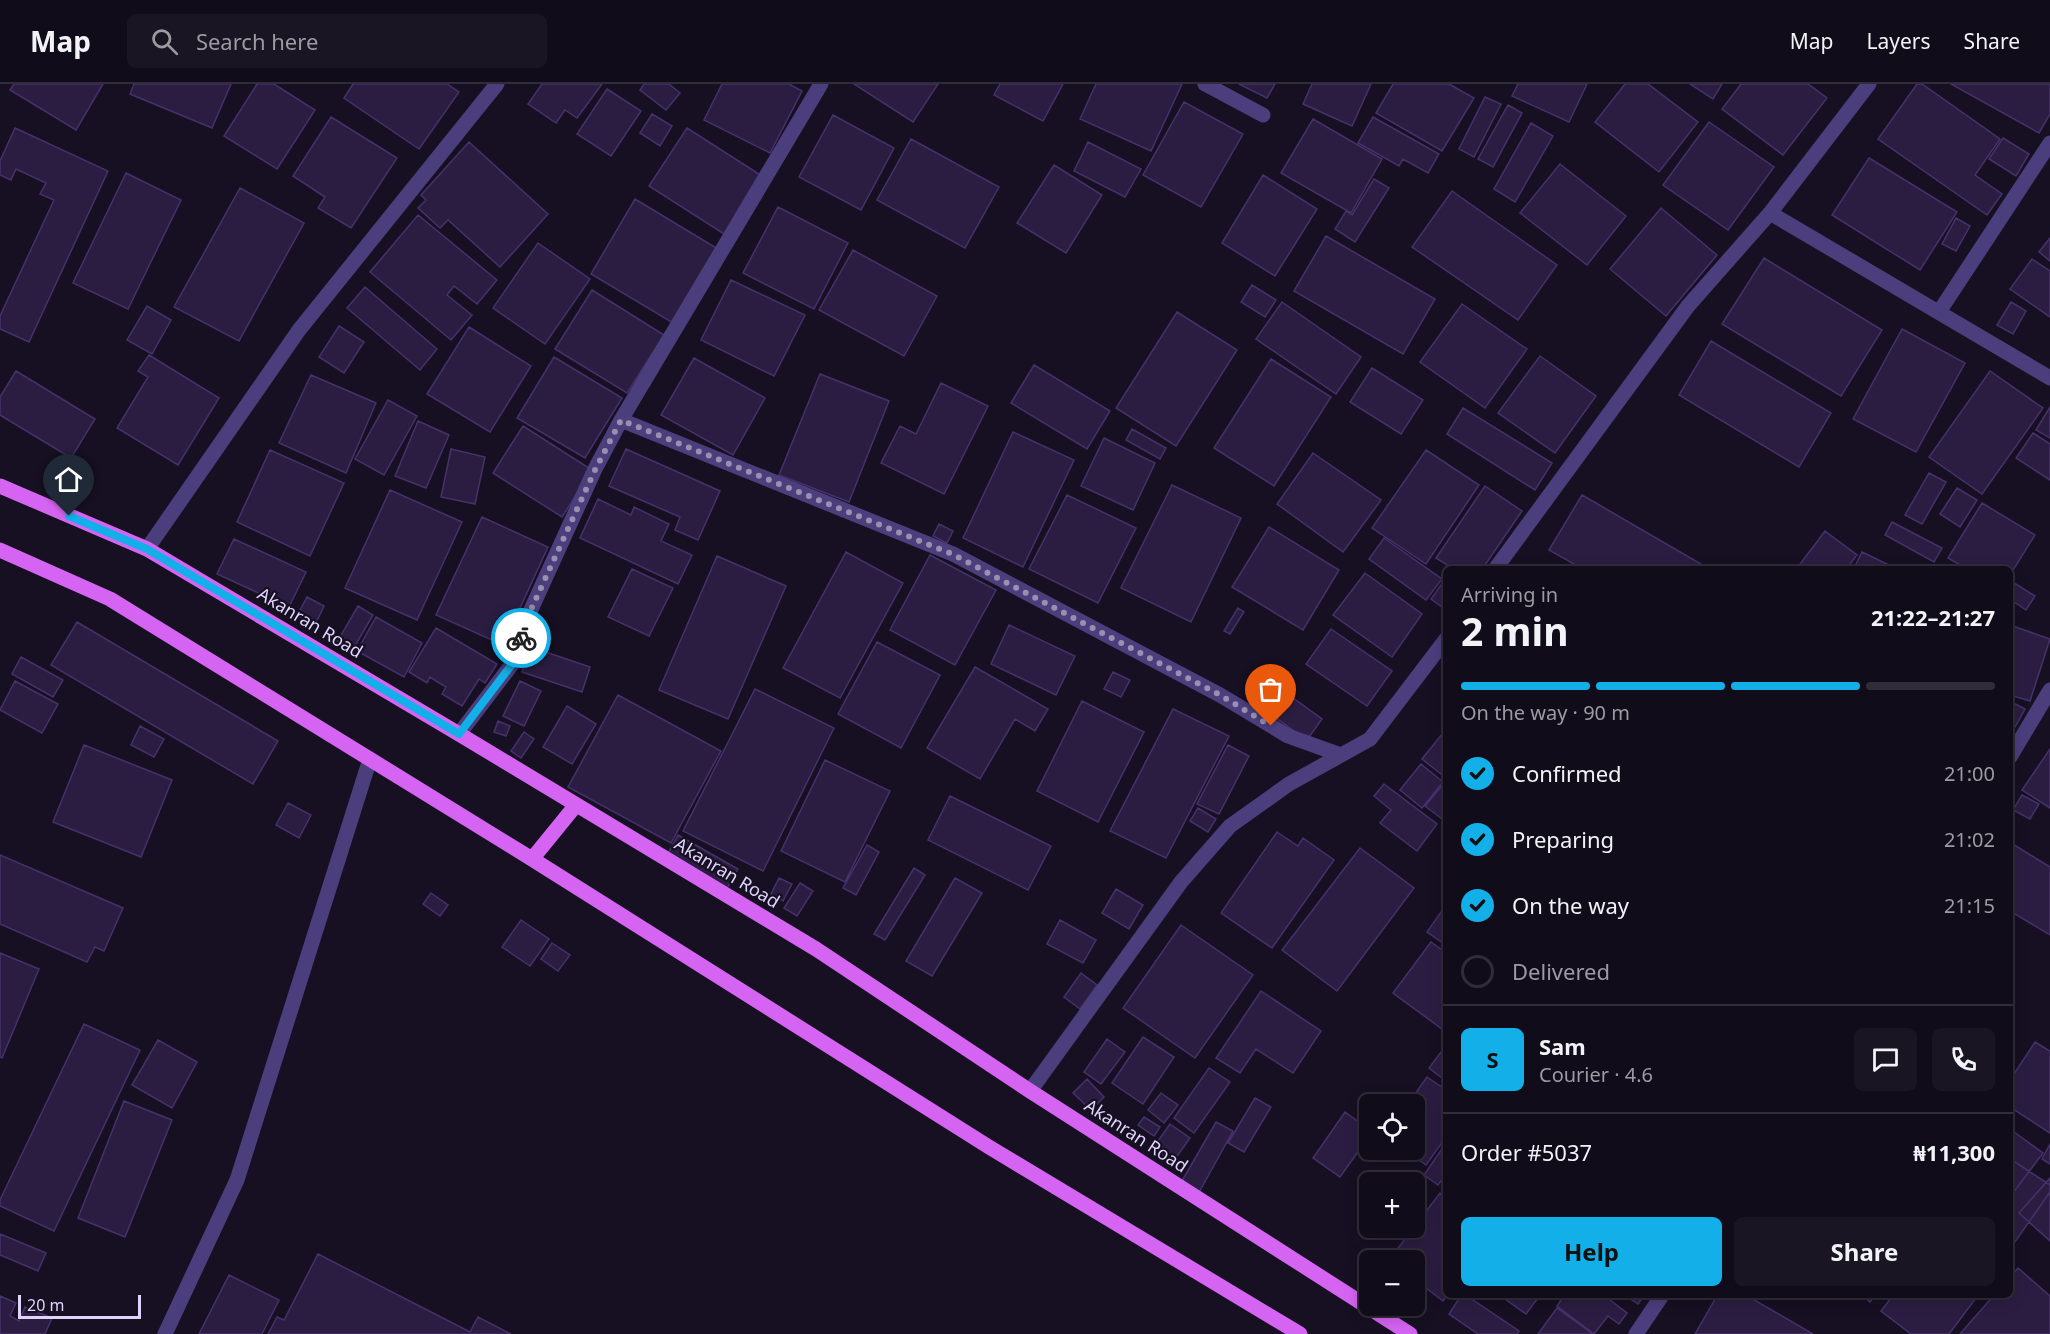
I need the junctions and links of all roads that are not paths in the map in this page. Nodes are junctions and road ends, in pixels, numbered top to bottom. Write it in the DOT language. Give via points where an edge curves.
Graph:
graph roads {
  1 [pos="498,84"];
  2 [pos="821,84"];
  3 [pos="1204,84"];
  4 [pos="1869,84"];
  5 [pos="1263,115"];
  6 [pos="2050,143"];
  7 [pos="1770,213"];
  8 [pos="1939,312"];
  9 [pos="2050,378"];
  10 [pos="621,420"];
  11 [pos="0,486"];
  12 [pos="147,549"];
  13 [pos="0,550"];
  14 [pos="1497,566"];
  15 [pos="1443,643"];
  16 [pos="2050,690"];
  17 [pos="459,734"];
  18 [pos="2013,752"];
  19 [pos="1341,755"];
  20 [pos="370,759"];
  21 [pos="576,805"];
  22 [pos="532,859"];
  23 [pos="1030,1091"];
  24 [pos="1661,1298"];
  25 [pos="165,1334"];
  26 [pos="1300,1334"];
  27 [pos="1410,1334"];
  28 [pos="1636,1334"];
  1 -- 12 [label="street" via="299,330"];
  2 -- 10 [label="street"];
  3 -- 5 [label="street"];
  4 -- 7 [label="street"];
  6 -- 8 [label="street"];
  7 -- 8 [label="street"];
  7 -- 14 [label="street" via="1688,306"];
  8 -- 9 [label="street"];
  10 -- 17 [label="street" via="529,614 513,663"];
  10 -- 19 [label="street" via="952,554 1220,695 1288,736"];
  11 -- 12 [label="main road, Akanran Road"];
  12 -- 17 [label="main road, Akanran Road"];
  13 -- 20 [label="main road" via="110,599"];
  15 -- 19 [label="street" via="1370,739"];
  16 -- 18 [label="street"];
  17 -- 21 [label="main road, Akanran Road"];
  19 -- 23 [label="street" via="1289,784 1230,825 1181,882"];
  20 -- 22 [label="main road"];
  20 -- 25 [label="street" via="237,1180"];
  21 -- 22 [label="main road"];
  21 -- 23 [label="main road, Akanran Road" via="816,949"];
  22 -- 26 [label="main road" via="978,1141"];
  23 -- 27 [label="main road, Akanran Road"];
  24 -- 28 [label="street"];
}
